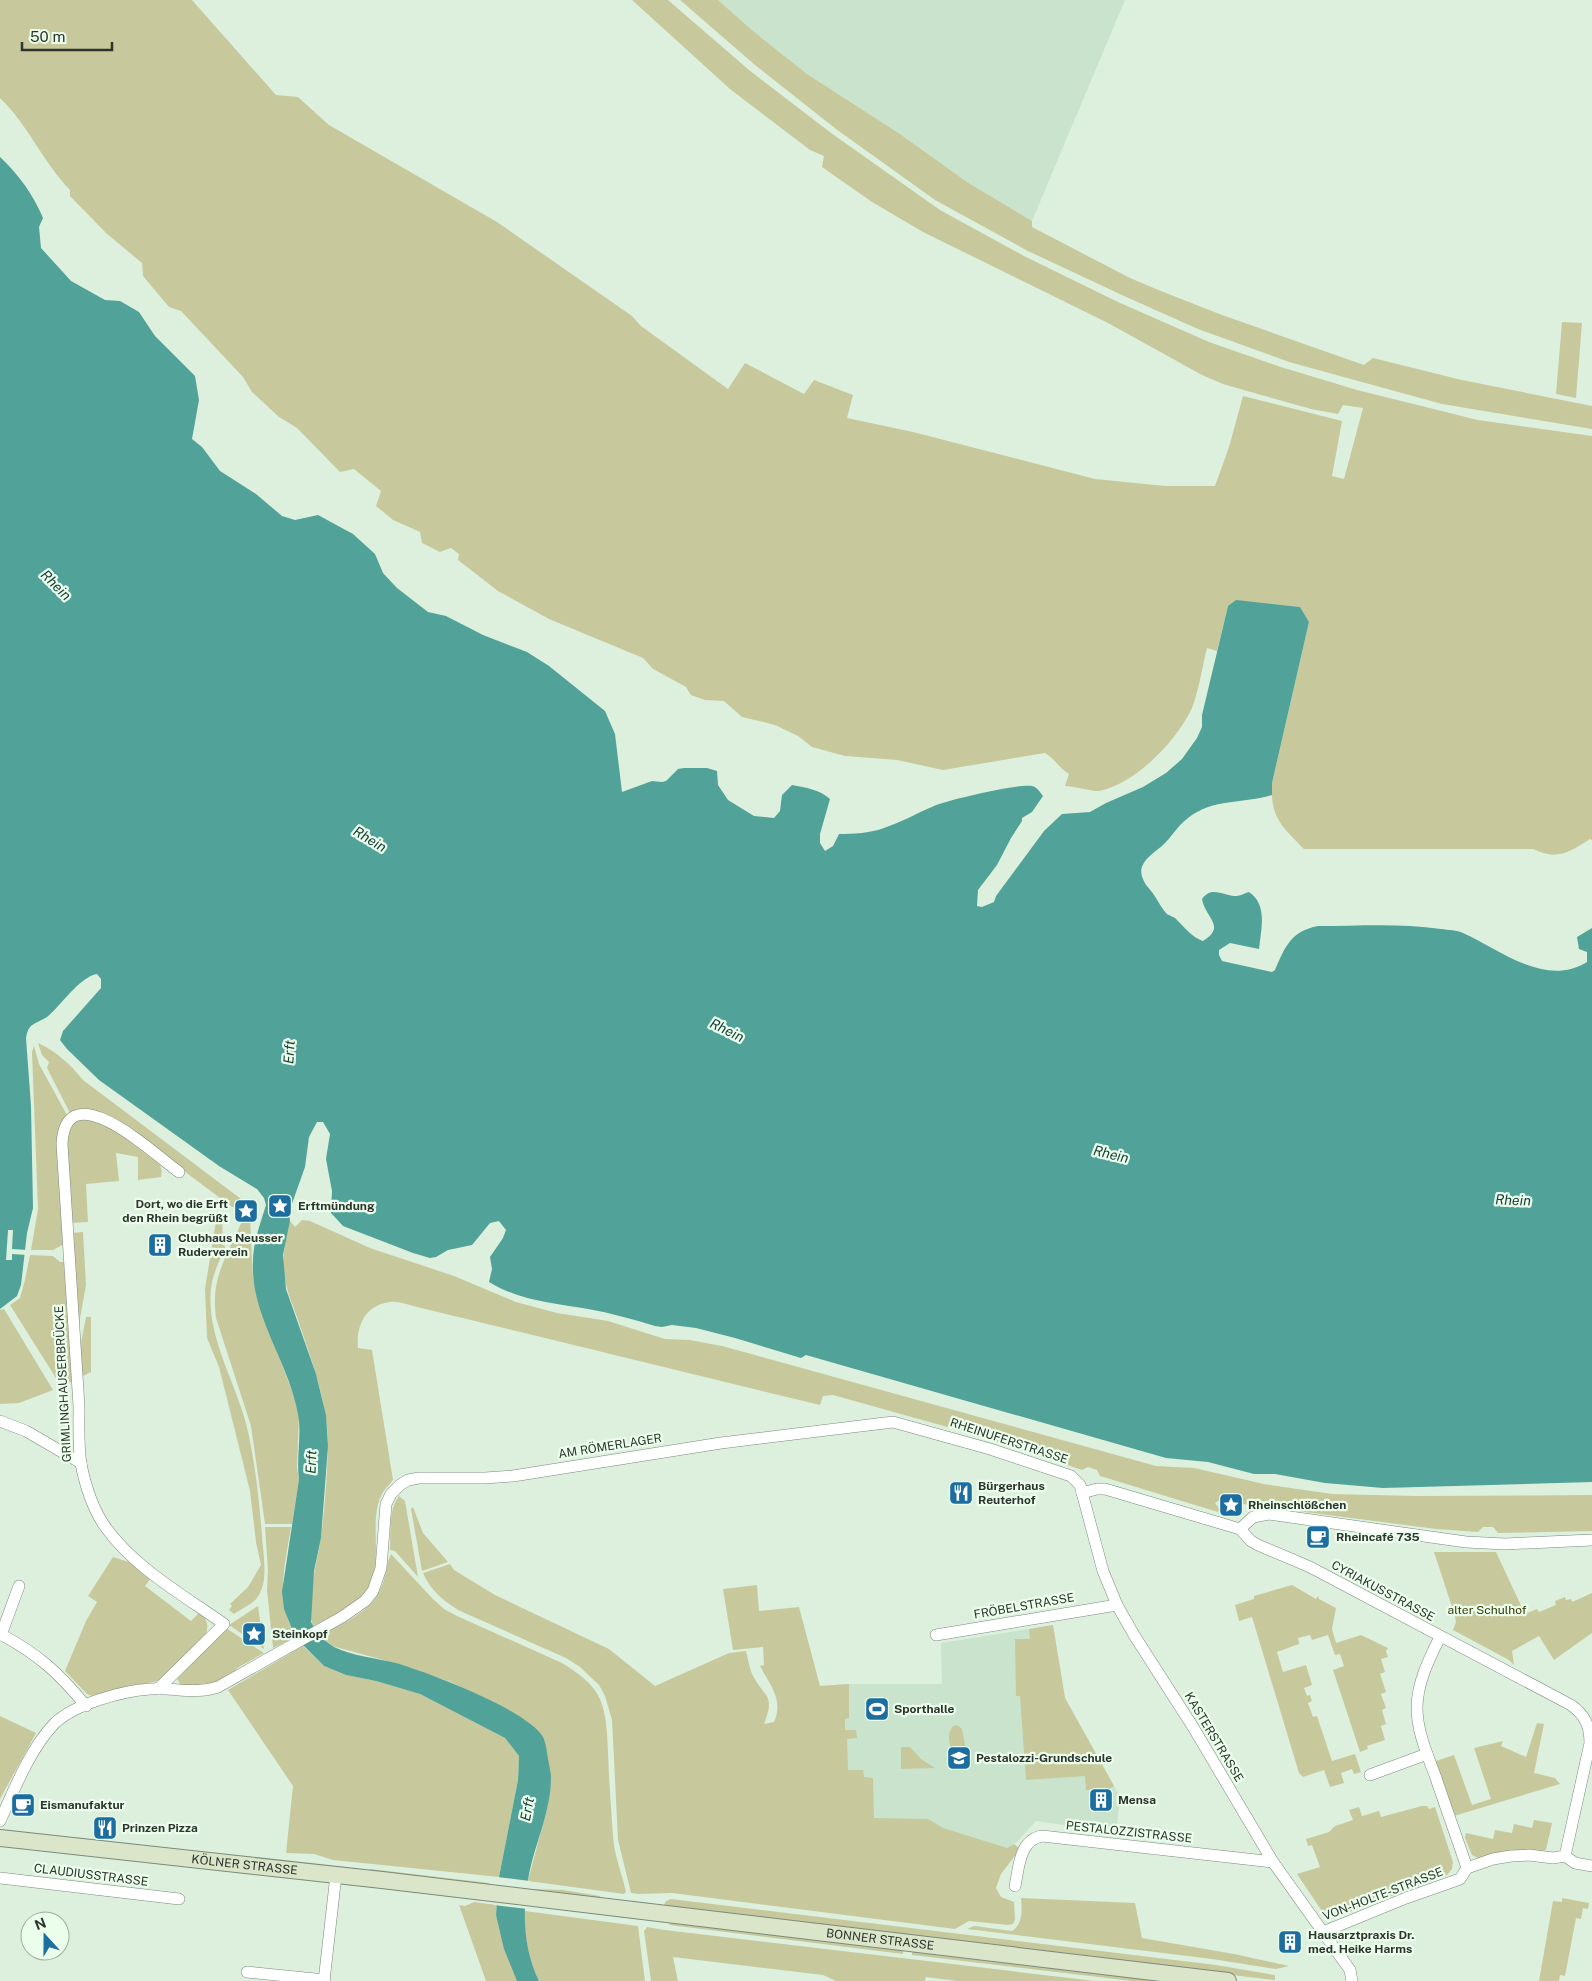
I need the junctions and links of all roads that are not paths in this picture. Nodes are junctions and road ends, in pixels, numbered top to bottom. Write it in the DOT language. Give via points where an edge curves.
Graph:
graph roads {
  1 [pos="179,1172"];
  2 [pos="0,1421"];
  3 [pos="816,1430"];
  4 [pos="81,1463"];
  5 [pos="1082,1493"];
  6 [pos="1240,1529"];
  7 [pos="1592,1540"];
  8 [pos="19,1586"];
  9 [pos="1117,1605"];
  10 [pos="1,1635"];
  11 [pos="936,1635"];
  12 [pos="1440,1637"];
  13 [pos="158,1689"];
  14 [pos="86,1706"];
  15 [pos="1588,1712"];
  16 [pos="1427,1754"];
  17 [pos="1588,1767"];
  18 [pos="1370,1775"];
  19 [pos="0,1821"];
  20 [pos="0,1838"];
  21 [pos="1565,1856"];
  22 [pos="1273,1862"];
  23 [pos="1592,1866"];
  24 [pos="1467,1868"];
  25 [pos="336,1875"];
  26 [pos="0,1878"];
  27 [pos="1016,1886"];
  28 [pos="488,1893"];
  29 [pos="179,1899"];
  30 [pos="1323,1932"];
  31 [pos="246,1972"];
  32 [pos="324,1980"];
  33 [pos="1228,1981"];
  34 [pos="1352,1981"];
  1 -- 4 [label="street, GRIMLINGHAUSERBRÜCKE" via="119,1127 95,1114 78,1114 66,1126 62,1144"];
  2 -- 4 [label="street" via="26,1431"];
  3 -- 5 [label="street, RHEINUFERSTRASSE" via="900,1423 1071,1476 1078,1482"];
  3 -- 13 [label="street, AM RÖMERLAGER" via="513,1476 408,1480 395,1488 386,1504 381,1568 373,1591 365,1601 218,1687 198,1692"];
  4 -- 13 [label="street, GRIMLINGHAUSERBRÜCKE" via="94,1507 114,1538 143,1566 224,1624"];
  5 -- 6 [label="street" via="1105,1489"];
  5 -- 9 [label="street, KASTERSTRASSE" via="1096,1553"];
  6 -- 7 [label="street" via="1253,1517 1269,1514 1466,1542 1505,1544"];
  6 -- 12 [label="street, CYRIAKUSSTRASSE" via="1251,1542 1310,1567"];
  8 -- 10 [label="street"];
  9 -- 11 [label="street, FRÖBELSTRASSE"];
  9 -- 22 [label="street, KASTERSTRASSE" via="1194,1727"];
  10 -- 14 [label="street" via="64,1678"];
  12 -- 15 [label="street, CYRIAKUSSTRASSE"];
  12 -- 16 [label="street" via="1426,1666 1418,1698 1418,1719"];
  13 -- 14 [label="street" via="122,1693"];
  14 -- 19 [label="street" via="60,1720 48,1731"];
  15 -- 17 [label="street"];
  16 -- 18 [label="street"];
  16 -- 24 [label="street"];
  17 -- 21 [label="street"];
  20 -- 25 [label="main road, KÖLNER STRASSE"];
  21 -- 23 [label="street, VON-HOLTE-STRASSE" via="1575,1863"];
  21 -- 24 [label="street, VON-HOLTE-STRASSE" via="1511,1856"];
  22 -- 27 [label="street, PESTALOZZISTRASSE" via="1042,1836 1026,1845"];
  22 -- 30 [label="street, KASTERSTRASSE"];
  24 -- 30 [label="street, VON-HOLTE-STRASSE" via="1460,1879"];
  25 -- 28 [label="main road, KÖLNER STRASSE"];
  25 -- 32 [label="street"];
  26 -- 29 [label="street, CLAUDIUSSTRASSE"];
  28 -- 33 [label="main road, BONNER STRASSE"];
  30 -- 34 [label="street, KASTERSTRASSE" via="1350,1970"];
  31 -- 32 [label="street"];
}
